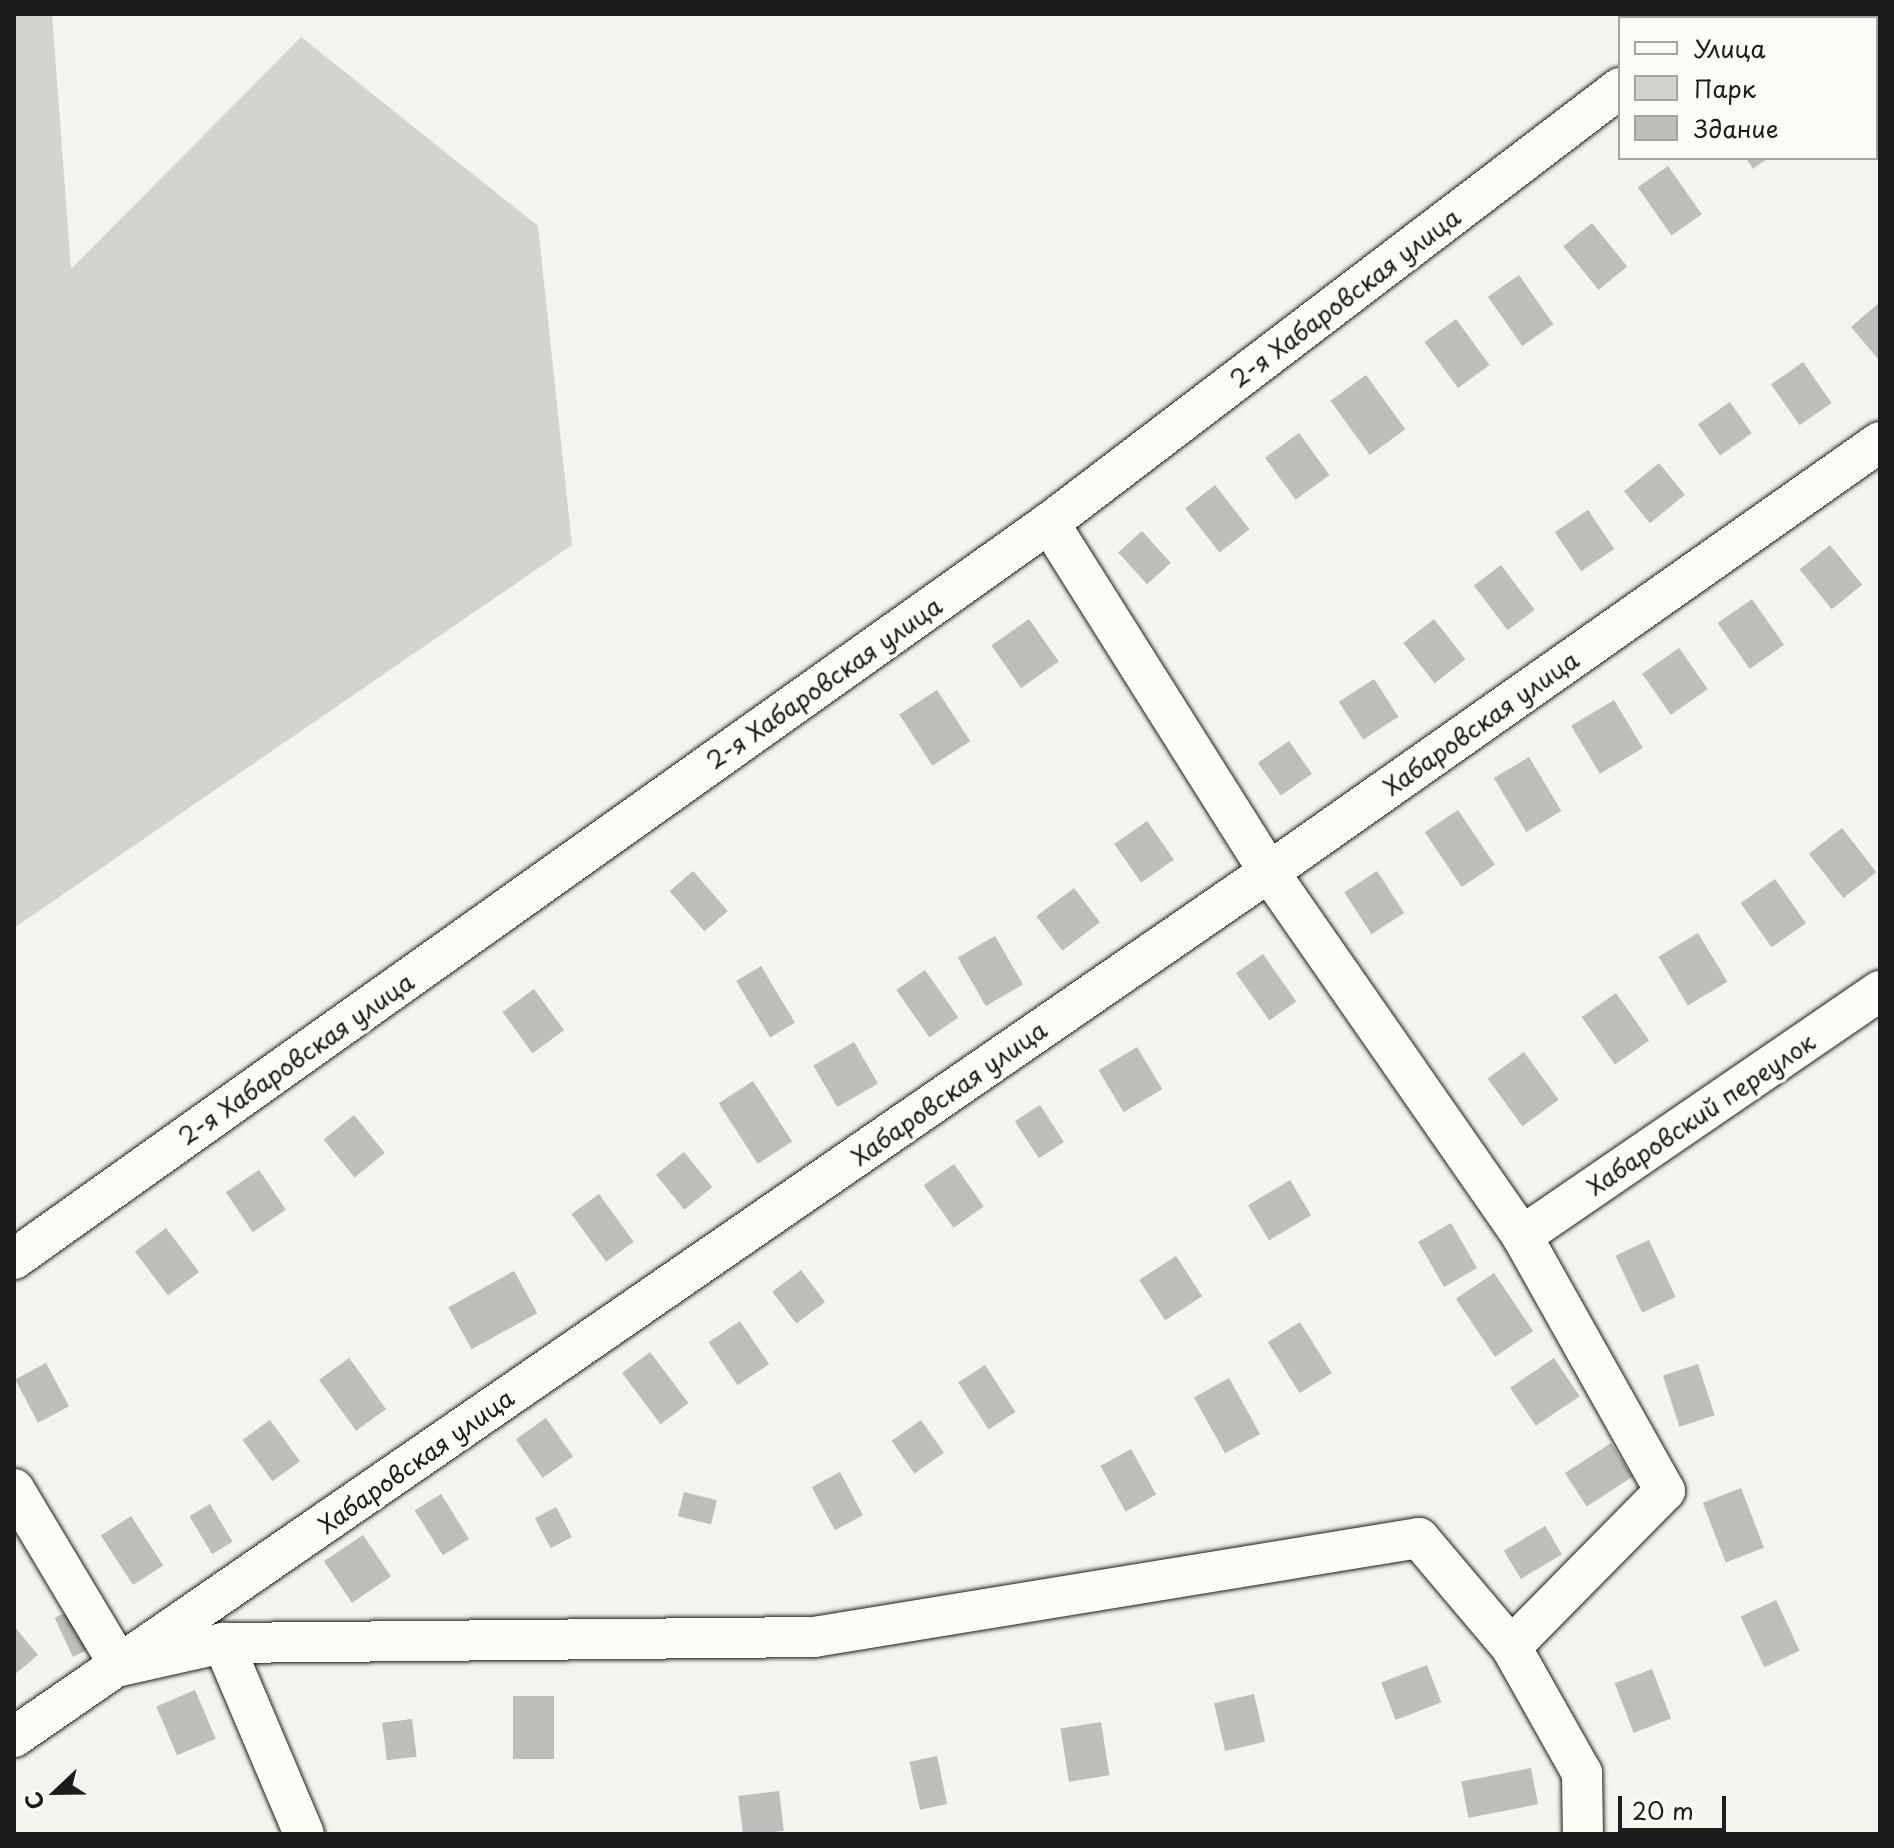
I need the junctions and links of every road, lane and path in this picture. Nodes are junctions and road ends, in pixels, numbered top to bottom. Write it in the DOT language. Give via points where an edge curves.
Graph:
graph roads {
  1 [pos="1618,90"];
  2 [pos="1880,442"];
  3 [pos="1049,523"];
  4 [pos="1269,872"];
  5 [pos="1880,991"];
  6 [pos="1522,1236"];
  7 [pos="14,1259"];
  8 [pos="14,1489"];
  9 [pos="223,1643"];
  10 [pos="1511,1647"];
  11 [pos="120,1666"];
  12 [pos="14,1737"];
  13 [pos="304,1834"];
  14 [pos="1583,1834"];
  1 -- 3 [label="street, 2-я Хабаровская улица"];
  2 -- 4 [label="street, Хабаровская улица"];
  3 -- 4 [label="street"];
  3 -- 7 [label="street, 2-я Хабаровская улица"];
  4 -- 6 [label="street"];
  4 -- 11 [label="street, Хабаровская улица"];
  5 -- 6 [label="street, Хабаровский переулок"];
  6 -- 10 [label="street" via="1665,1491"];
  8 -- 11 [label="street"];
  9 -- 10 [label="street" via="814,1637 1419,1538"];
  9 -- 11 [label="street"];
  9 -- 13 [label="street"];
  10 -- 14 [label="street" via="1582,1773"];
  11 -- 12 [label="street, Хабаровская улица"];
}
